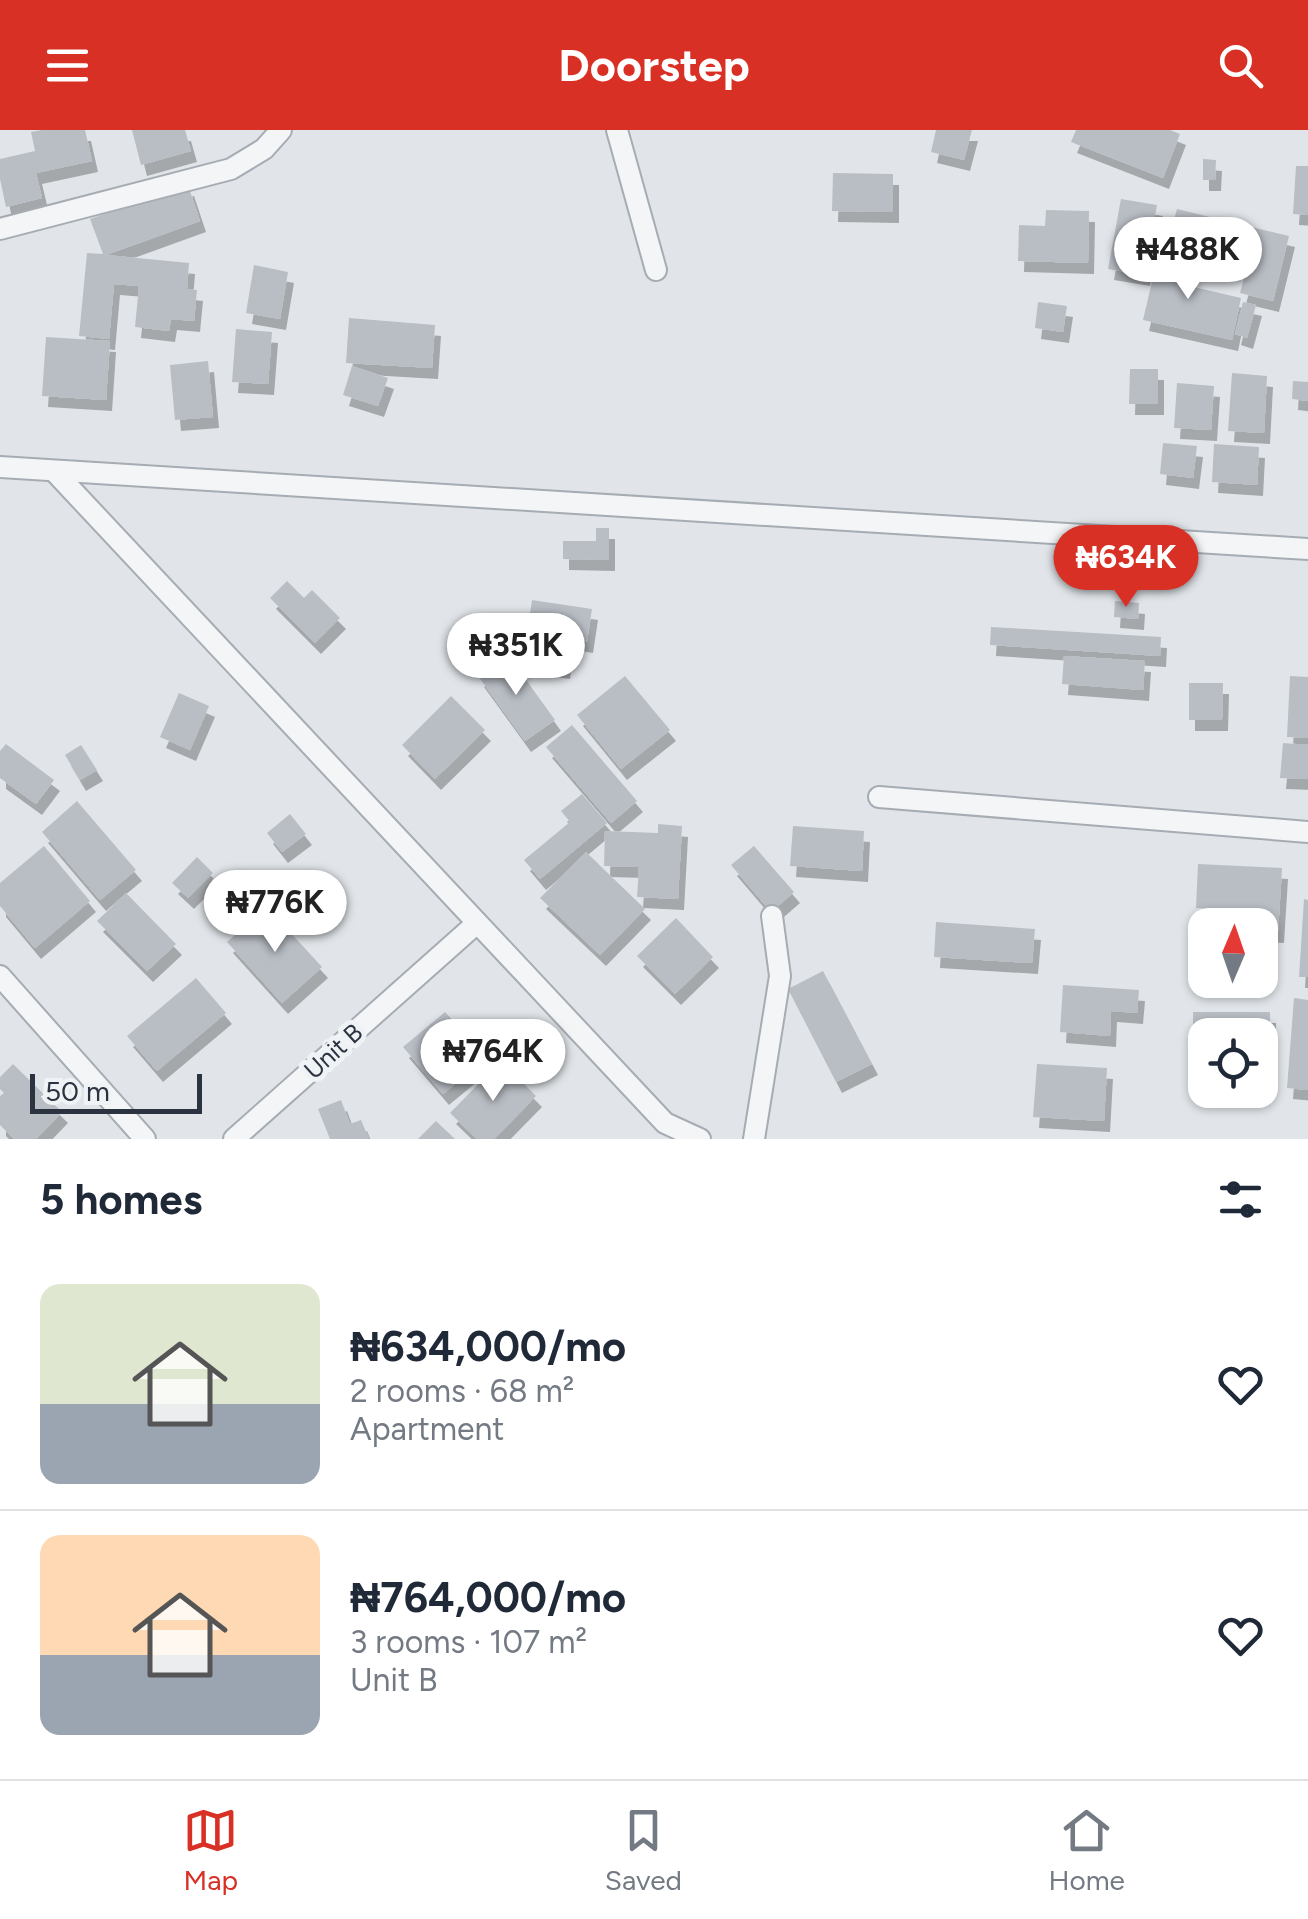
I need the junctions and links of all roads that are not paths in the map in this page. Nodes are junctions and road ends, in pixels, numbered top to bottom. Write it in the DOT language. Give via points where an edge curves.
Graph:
graph roads {
  1 [pos="282,130"];
  2 [pos="617,130"];
  3 [pos="0,229"];
  4 [pos="656,270"];
  5 [pos="0,467"];
  6 [pos="54,471"];
  7 [pos="1308,549"];
  8 [pos="879,797"];
  9 [pos="1308,832"];
  10 [pos="772,916"];
  11 [pos="477,923"];
  12 [pos="0,976"];
  13 [pos="668,1131"];
  14 [pos="145,1139"];
  15 [pos="234,1139"];
  16 [pos="700,1139"];
  17 [pos="754,1139"];
  1 -- 3 [label="street" via="231,168"];
  2 -- 4 [label="street"];
  5 -- 6 [label="street"];
  6 -- 7 [label="street"];
  6 -- 11 [label="street"];
  8 -- 9 [label="street"];
  10 -- 17 [label="street" via="780,976"];
  11 -- 13 [label="street"];
  11 -- 15 [label="street, Unit B"];
  12 -- 14 [label="street"];
  13 -- 16 [label="street"];
}
